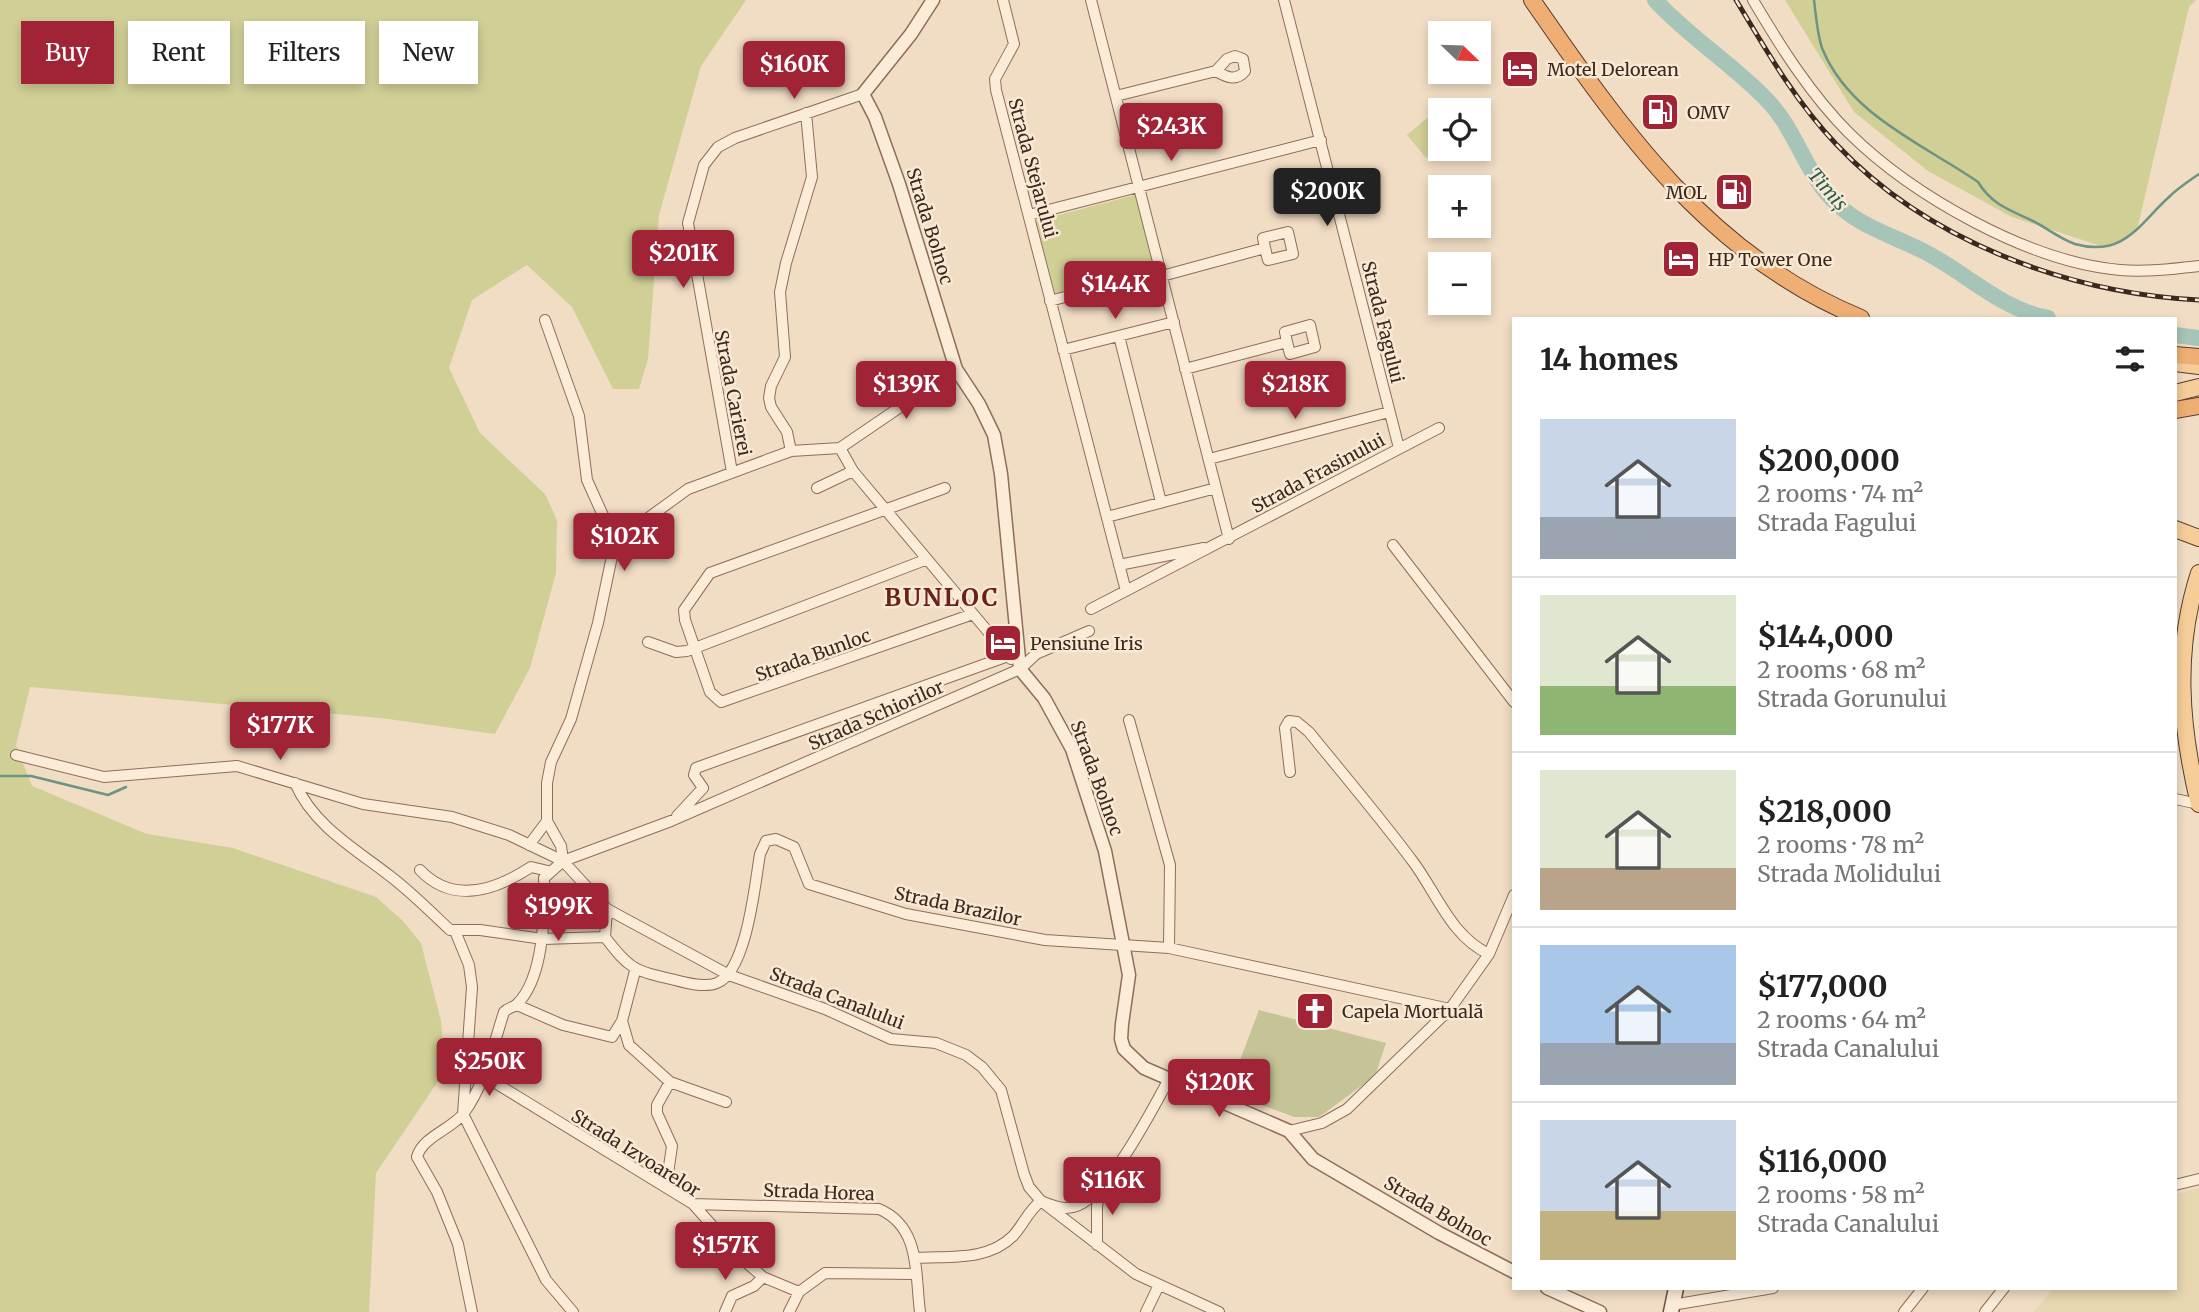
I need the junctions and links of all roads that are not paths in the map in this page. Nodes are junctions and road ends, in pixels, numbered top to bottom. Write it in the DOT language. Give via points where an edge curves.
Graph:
graph roads {
  1 [pos="933,0"];
  2 [pos="1003,0"];
  3 [pos="1284,0"];
  4 [pos="1532,0"];
  5 [pos="1753,0"];
  6 [pos="1095,1"];
  7 [pos="1216,71"];
  8 [pos="863,94"];
  9 [pos="1116,96"];
  10 [pos="806,113"];
  11 [pos="1321,140"];
  12 [pos="1139,187"];
  13 [pos="1029,215"];
  14 [pos="1265,248"];
  15 [pos="2199,266"];
  16 [pos="1161,273"];
  17 [pos="1050,301"];
  18 [pos="1859,317"];
  19 [pos="545,320"];
  20 [pos="1174,322"];
  21 [pos="1119,336"];
  22 [pos="1287,342"];
  23 [pos="1063,350"];
  24 [pos="2177,355"];
  25 [pos="2199,357"];
  26 [pos="2177,363"];
  27 [pos="2199,366"];
  28 [pos="956,369"];
  29 [pos="1185,369"];
  30 [pos="2199,387"];
  31 [pos="2177,392"];
  32 [pos="2191,406"];
  33 [pos="1389,412"];
  34 [pos="2177,417"];
  35 [pos="1439,428"];
  36 [pos="1399,447"];
  37 [pos="839,448"];
  38 [pos="791,451"];
  39 [pos="1209,459"];
  40 [pos="853,471"];
  41 [pos="732,472"];
  42 [pos="817,488"];
  43 [pos="945,488"];
  44 [pos="1216,488"];
  45 [pos="1161,502"];
  46 [pos="885,511"];
  47 [pos="1107,516"];
  48 [pos="2177,530"];
  49 [pos="1229,538"];
  50 [pos="2199,538"];
  51 [pos="615,542"];
  52 [pos="1393,545"];
  53 [pos="1213,547"];
  54 [pos="925,560"];
  55 [pos="1119,565"];
  56 [pos="2199,573"];
  57 [pos="1126,592"];
  58 [pos="1091,609"];
  59 [pos="973,614"];
  60 [pos="1089,631"];
  61 [pos="649,642"];
  62 [pos="694,649"];
  63 [pos="1008,656"];
  64 [pos="1020,669"];
  65 [pos="1512,699"];
  66 [pos="1129,720"];
  67 [pos="16,755"];
  68 [pos="1290,772"];
  69 [pos="295,783"];
  70 [pos="2177,799"];
  71 [pos="2199,804"];
  72 [pos="547,821"];
  73 [pos="671,821"];
  74 [pos="529,845"];
  75 [pos="563,861"];
  76 [pos="420,870"];
  77 [pos="548,871"];
  78 [pos="1512,900"];
  79 [pos="607,909"];
  80 [pos="455,931"];
  81 [pos="604,937"];
  82 [pos="543,939"];
  83 [pos="1124,945"];
  84 [pos="1169,948"];
  85 [pos="1489,954"];
  86 [pos="635,971"];
  87 [pos="729,975"];
  88 [pos="517,1005"];
  89 [pos="1450,1009"];
  90 [pos="622,1021"];
  91 [pos="484,1076"];
  92 [pos="1169,1079"];
  93 [pos="670,1082"];
  94 [pos="726,1101"];
  95 [pos="463,1114"];
  96 [pos="1289,1131"];
  97 [pos="2199,1179"];
  98 [pos="2177,1184"];
  99 [pos="666,1187"];
  100 [pos="1102,1187"];
  101 [pos="1041,1201"];
  102 [pos="693,1204"];
  103 [pos="1097,1245"];
  104 [pos="917,1258"];
  105 [pos="1512,1271"];
  106 [pos="915,1274"];
  107 [pos="763,1277"];
  108 [pos="1158,1287"];
  109 [pos="1552,1290"];
  110 [pos="1676,1290"];
  111 [pos="1763,1290"];
  112 [pos="1921,1290"];
  113 [pos="2002,1290"];
  114 [pos="799,1292"];
  115 [pos="1672,1309"];
  116 [pos="472,1312"];
  117 [pos="573,1312"];
  118 [pos="725,1312"];
  119 [pos="789,1312"];
  120 [pos="920,1312"];
  121 [pos="1146,1312"];
  122 [pos="1219,1312"];
  123 [pos="1600,1312"];
  124 [pos="1904,1312"];
  125 [pos="1985,1312"];
  1 -- 8 [label="street"];
  2 -- 13 [label="street, Strada Stejarului" via="1013,48 995,83"];
  3 -- 11 [label="street, Strada Fagului"];
  4 -- 18 [label="highway" via="1637,146 1693,206 1777,275"];
  5 -- 15 [label="street" via="1819,99 1850,133 1887,166 1942,202 2031,247 2087,264 2145,271"];
  6 -- 9 [label="street"];
  7 -- 9 [label="street"];
  8 -- 10 [label="street, Strada Carierei"];
  8 -- 28 [label="street, Strada Bolnoc" via="899,184"];
  9 -- 12 [label="street"];
  10 -- 38 [label="street" via="813,177 780,292 785,357 769,398 787,432"];
  10 -- 41 [label="street, Strada Carierei" via="718,147 701,172 691,204 689,230"];
  11 -- 12 [label="street"];
  11 -- 33 [label="street, Strada Fagului"];
  12 -- 13 [label="street"];
  12 -- 16 [label="street"];
  13 -- 17 [label="street, Strada Stejarului"];
  14 -- 16 [label="street"];
  16 -- 17 [label="street"];
  16 -- 20 [label="street"];
  17 -- 23 [label="street, Strada Stejarului"];
  19 -- 51 [label="street" via="579,416 587,480"];
  20 -- 21 [label="street"];
  20 -- 29 [label="street"];
  21 -- 23 [label="street"];
  21 -- 45 [label="street"];
  22 -- 29 [label="street"];
  23 -- 47 [label="street, Strada Stejarului"];
  24 -- 25 [label="highway"];
  26 -- 27 [label="main road"];
  28 -- 37 [label="street"];
  28 -- 64 [label="street, Strada Bolnoc" via="994,436 1002,474"];
  29 -- 39 [label="street"];
  30 -- 31 [label="main road"];
  32 -- 34 [label="main road"];
  33 -- 36 [label="street, Strada Fagului"];
  33 -- 39 [label="street"];
  35 -- 36 [label="street, Strada Frasinului"];
  36 -- 49 [label="street, Strada Frasinului"];
  37 -- 38 [label="street, Strada Carierei"];
  37 -- 40 [label="street"];
  38 -- 41 [label="street, Strada Carierei"];
  39 -- 44 [label="street"];
  40 -- 42 [label="street"];
  40 -- 46 [label="street"];
  41 -- 51 [label="street, Strada Carierei" via="688,489"];
  43 -- 46 [label="street, Strada Bunloc"];
  44 -- 45 [label="street"];
  44 -- 49 [label="street"];
  45 -- 47 [label="street"];
  46 -- 54 [label="street"];
  46 -- 62 [label="street, Strada Bunloc" via="710,572 684,610"];
  47 -- 55 [label="street, Strada Stejarului"];
  48 -- 50 [label="main road"];
  49 -- 53 [label="street, Strada Frasinului"];
  51 -- 72 [label="street" via="574,707 551,762"];
  52 -- 65 [label="street"];
  53 -- 55 [label="street, Strada Frasinului"];
  53 -- 57 [label="street, Strada Frasinului"];
  54 -- 59 [label="street"];
  54 -- 62 [label="street"];
  55 -- 57 [label="street, Strada Stejarului"];
  56 -- 71 [label="main road" via="2186,624 2181,679 2184,728"];
  57 -- 58 [label="street, Strada Frasinului"];
  59 -- 62 [label="street, Strada Bunloc" via="730,701 721,702 710,692"];
  59 -- 63 [label="street"];
  60 -- 64 [label="street, Strada Schiorilor" via="1036,654"];
  61 -- 62 [label="street" via="676,652"];
  63 -- 64 [label="street"];
  63 -- 73 [label="street, Strada Schiorilor" via="696,768 694,775 704,788"];
  64 -- 73 [label="street, Strada Schiorilor"];
  64 -- 83 [label="street, Strada Bolnoc" via="1044,698 1072,749 1105,851"];
  66 -- 84 [label="street" via="1170,865"];
  67 -- 69 [label="street" via="104,777 237,766"];
  68 -- 85 [label="street" via="1285,728 1290,721 1309,732 1424,875 1448,918"];
  69 -- 74 [label="street" via="363,804 469,821"];
  69 -- 80 [label="street" via="328,830"];
  70 -- 71 [label="street"];
  72 -- 74 [label="street"];
  72 -- 75 [label="street" via="561,846"];
  73 -- 75 [label="street, Strada Schiorilor"];
  74 -- 75 [label="street"];
  75 -- 77 [label="street, Strada Schiorilor"];
  75 -- 79 [label="street, Strada Canalului"];
  76 -- 77 [label="street" via="439,885 473,891 495,888 531,867"];
  77 -- 82 [label="street"];
  78 -- 85 [label="street"];
  79 -- 81 [label="street"];
  79 -- 87 [label="street, Strada Canalului"];
  80 -- 82 [label="street"];
  80 -- 95 [label="street" via="469,965 472,987"];
  81 -- 82 [label="street"];
  81 -- 86 [label="street"];
  82 -- 88 [label="street"];
  83 -- 84 [label="street, Strada Brazilor"];
  83 -- 87 [label="street, Strada Brazilor" via="1045,940 906,914 809,884 794,847 776,839 766,841 760,854 744,941"];
  83 -- 92 [label="street, Strada Bolnoc" via="1129,990 1121,1039 1130,1057"];
  84 -- 89 [label="street, Strada Brazilor"];
  85 -- 89 [label="street"];
  86 -- 87 [label="street" via="689,984 716,984"];
  86 -- 90 [label="street"];
  87 -- 101 [label="street, Strada Canalului" via="825,1009 891,1039 936,1043 966,1055 1001,1090 1024,1174"];
  88 -- 90 [label="street" via="607,1037 617,1034"];
  88 -- 91 [label="street" via="504,1012"];
  89 -- 96 [label="street" via="1347,1109 1322,1123"];
  90 -- 93 [label="street" via="629,1045"];
  91 -- 95 [label="street"];
  91 -- 99 [label="street, Strada Izvoarelor"];
  92 -- 96 [label="street, Strada Bolnoc"];
  92 -- 100 [label="street"];
  93 -- 94 [label="street"];
  93 -- 99 [label="street" via="657,1105 672,1146"];
  95 -- 116 [label="street" via="422,1147 417,1157 458,1244"];
  95 -- 117 [label="street" via="546,1280"];
  96 -- 105 [label="street, Strada Bolnoc" via="1313,1159"];
  97 -- 98 [label="street"];
  99 -- 102 [label="street, Strada Izvoarelor"];
  100 -- 101 [label="street" via="1073,1208"];
  100 -- 103 [label="street"];
  101 -- 103 [label="street, Strada Canalului"];
  101 -- 104 [label="street" via="1013,1235 989,1253"];
  102 -- 104 [label="street, Strada Horea" via="879,1209 891,1214 908,1234"];
  102 -- 107 [label="street, Strada Izvoarelor"];
  103 -- 108 [label="street, Strada Canalului"];
  104 -- 106 [label="street"];
  106 -- 114 [label="street" via="825,1273"];
  106 -- 120 [label="street"];
  107 -- 114 [label="street, Strada Izvoarelor"];
  107 -- 118 [label="street" via="732,1296"];
  108 -- 121 [label="street"];
  108 -- 122 [label="street, Strada Canalului"];
  109 -- 123 [label="street"];
  110 -- 115 [label="main road"];
  111 -- 115 [label="street"];
  112 -- 124 [label="street"];
  113 -- 125 [label="street"];
  114 -- 119 [label="street"];
}
